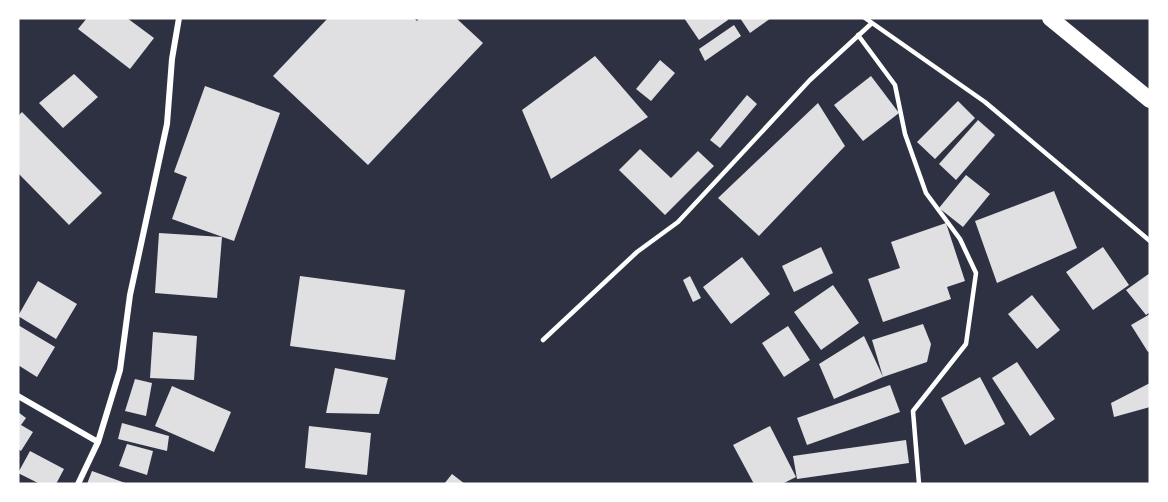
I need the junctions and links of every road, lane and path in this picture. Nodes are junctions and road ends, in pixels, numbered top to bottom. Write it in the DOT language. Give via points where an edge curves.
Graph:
graph roads {
  1 [pos="180,18"];
  2 [pos="865,18"];
  3 [pos="1050,18"];
  4 [pos="872,23"];
  5 [pos="858,35"];
  6 [pos="1150,100"];
  7 [pos="1150,242"];
  8 [pos="543,340"];
  9 [pos="18,396"];
  10 [pos="98,442"];
  11 [pos="78,484"];
  12 [pos="919,484"];
  1 -- 10 [label="street" via="167,124 130,295 120,370"];
  2 -- 4 [label="lane"];
  3 -- 6 [label="highway"];
  4 -- 5 [label="lane"];
  4 -- 7 [label="lane" via="985,102"];
  5 -- 8 [label="lane" via="810,80 678,222 637,252"];
  5 -- 12 [label="lane" via="895,85 905,134 926,192 960,239 975,273 966,344 913,411"];
  9 -- 10 [label="street"];
  10 -- 11 [label="street"];
}
